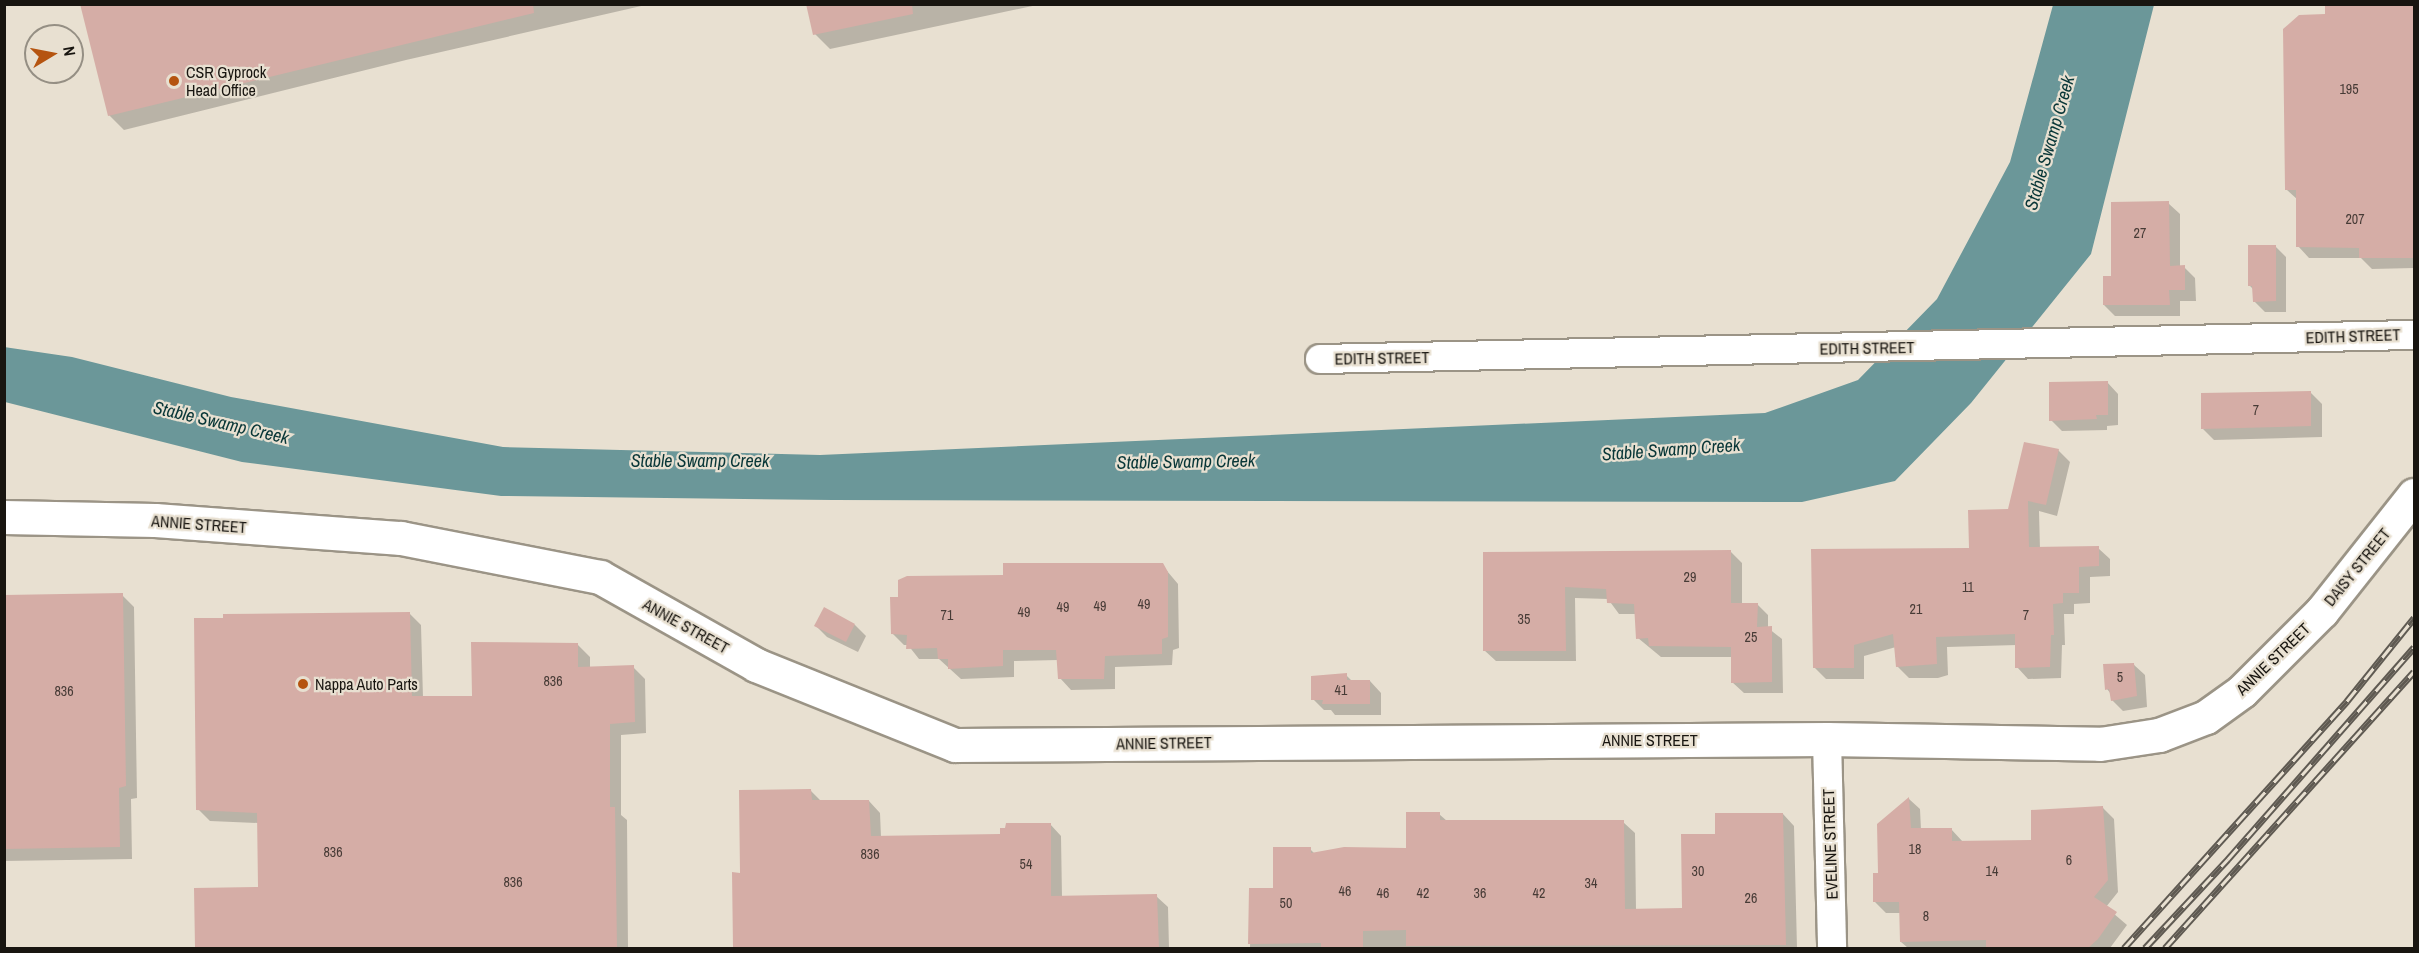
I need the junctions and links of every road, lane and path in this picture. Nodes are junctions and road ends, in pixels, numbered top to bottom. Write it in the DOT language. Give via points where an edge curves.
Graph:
graph roads {
  1 [pos="2415,334"];
  2 [pos="1320,359"];
  3 [pos="2415,495"];
  4 [pos="4,517"];
  5 [pos="2322,611"];
  6 [pos="1827,739"];
  7 [pos="1832,948"];
  1 -- 2 [label="street, EDITH STREET"];
  3 -- 5 [label="street, DAISY STREET"];
  4 -- 6 [label="street, ANNIE STREET" via="155,520 401,538 600,578 756,665 955,745"];
  5 -- 6 [label="street, ANNIE STREET" via="2242,691 2206,717 2159,735 2100,744"];
  6 -- 7 [label="street, EVELINE STREET"];
}
